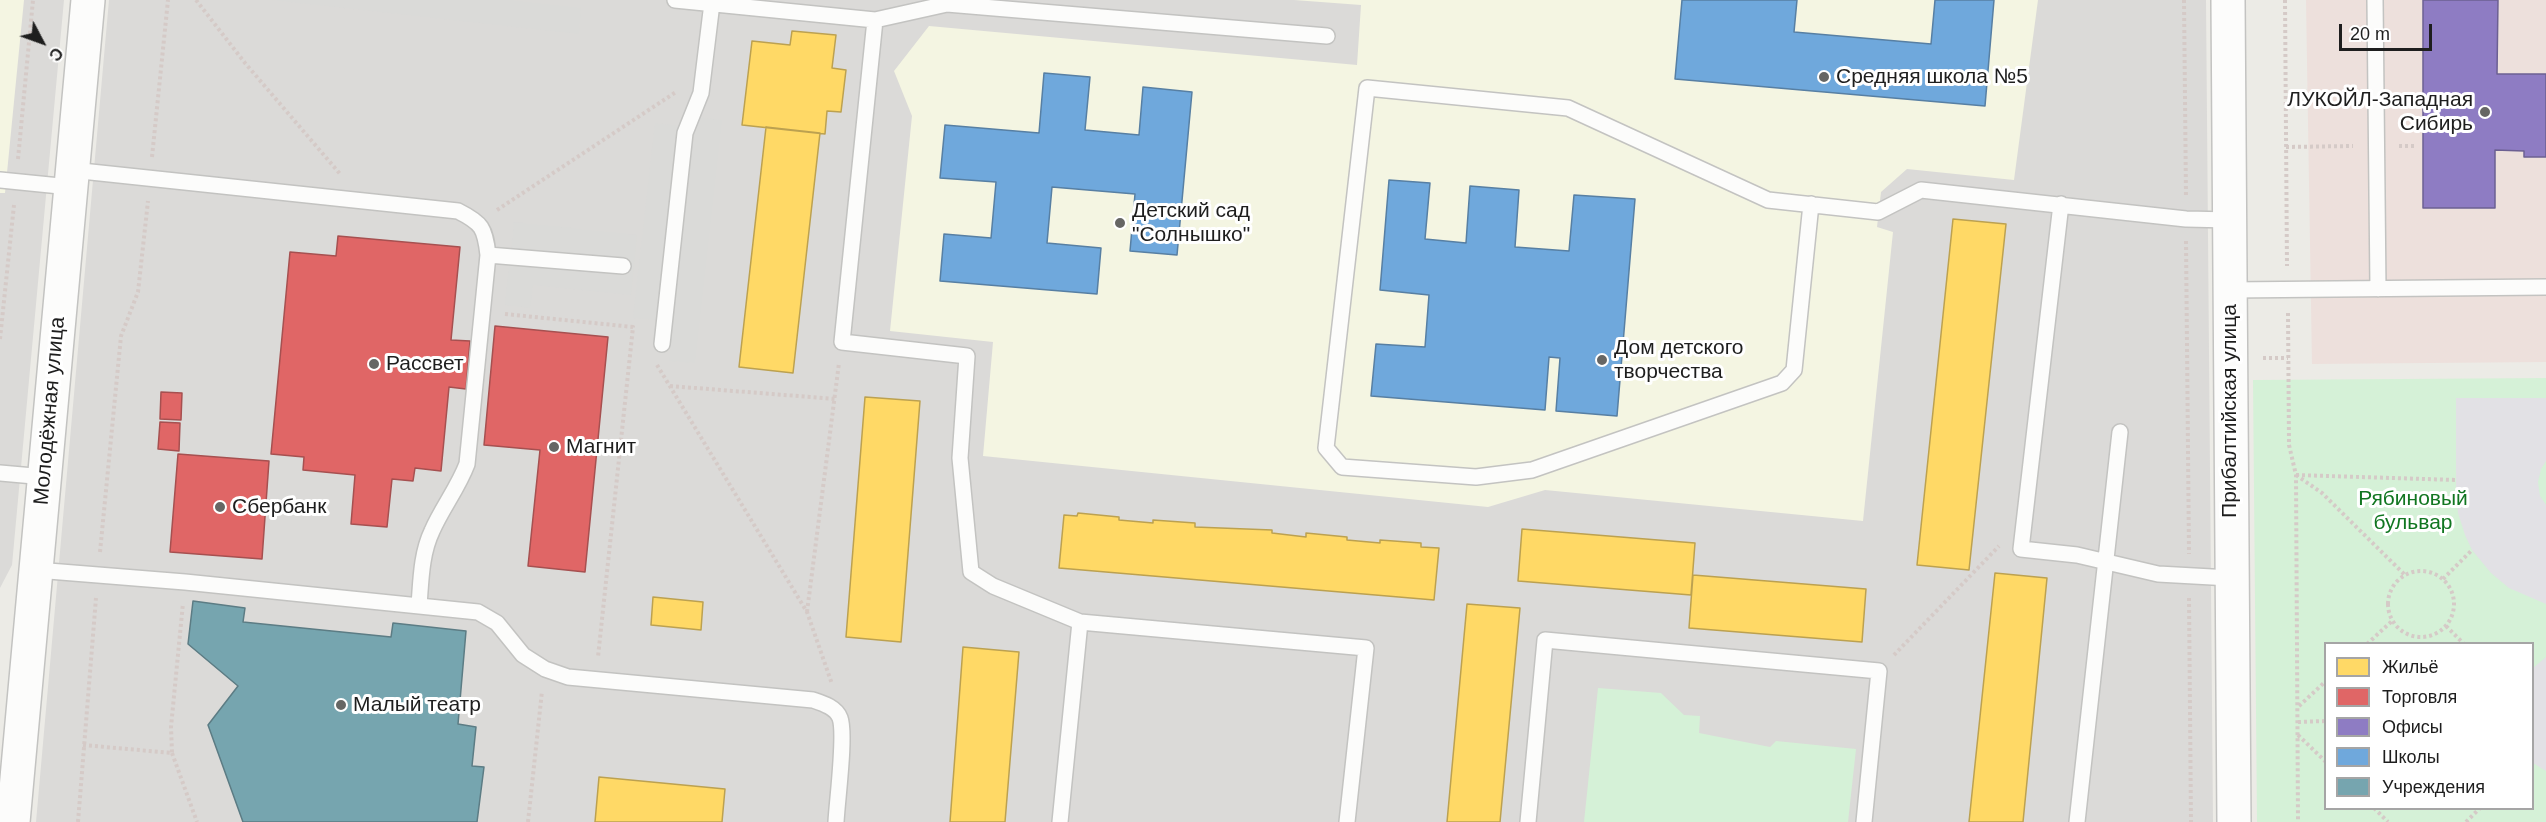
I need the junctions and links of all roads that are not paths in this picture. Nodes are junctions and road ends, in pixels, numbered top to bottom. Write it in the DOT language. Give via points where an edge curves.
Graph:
graph roads {
  1 [pos="88,0"];
  2 [pos="675,0"];
  3 [pos="2228,0"];
  4 [pos="2375,0"];
  5 [pos="712,3"];
  6 [pos="875,20"];
  7 [pos="1327,36"];
  8 [pos="71,179"];
  9 [pos="0,180"];
  10 [pos="1811,204"];
  11 [pos="2061,204"];
  12 [pos="2230,220"];
  13 [pos="488,255"];
  14 [pos="623,266"];
  15 [pos="2546,287"];
  16 [pos="2378,289"];
  17 [pos="2230,290"];
  18 [pos="662,344"];
  19 [pos="2120,432"];
  20 [pos="0,473"];
  21 [pos="45,477"];
  22 [pos="2106,562"];
  23 [pos="36,570"];
  24 [pos="2230,578"];
  25 [pos="419,605"];
  26 [pos="1080,622"];
  27 [pos="13,822"];
  28 [pos="836,822"];
  29 [pos="1060,822"];
  30 [pos="1347,822"];
  31 [pos="1528,822"];
  32 [pos="1864,822"];
  33 [pos="2077,822"];
  34 [pos="2234,822"];
  1 -- 8 [label="street, Молодёжная улица"];
  2 -- 5 [label="lane"];
  3 -- 12 [label="street, Прибалтийская улица"];
  4 -- 16 [label="lane"];
  5 -- 6 [label="lane"];
  5 -- 18 [label="lane" via="704,74 685,133"];
  6 -- 7 [label="lane" via="947,4"];
  6 -- 26 [label="lane" via="842,342 967,356 960,458 971,572 993,586"];
  8 -- 9 [label="lane"];
  8 -- 13 [label="lane" via="150,178 458,211 479,222"];
  8 -- 21 [label="street, Молодёжная улица"];
  10 -- 10 [label="lane" via="1794,370 1782,383 1561,461 1521,471 1476,477 1342,467 1326,448 1367,88 1569,108 1768,200"];
  10 -- 11 [label="lane" via="1878,212 1922,190"];
  11 -- 12 [label="lane" via="2186,219"];
  11 -- 22 [label="lane" via="2021,549"];
  12 -- 17 [label="street, Прибалтийская улица"];
  13 -- 14 [label="lane"];
  13 -- 25 [label="lane" via="467,464 431,532 423,557"];
  15 -- 16 [label="lane"];
  16 -- 17 [label="lane"];
  17 -- 24 [label="street, Прибалтийская улица"];
  19 -- 22 [label="lane"];
  20 -- 21 [label="lane"];
  21 -- 23 [label="street, Молодёжная улица"];
  22 -- 24 [label="lane" via="2147,572"];
  22 -- 33 [label="lane"];
  23 -- 25 [label="lane"];
  23 -- 27 [label="street, Молодёжная улица"];
  24 -- 34 [label="street, Прибалтийская улица"];
  25 -- 28 [label="lane" via="478,612 497,623 523,655 544,669 568,677 826,704 839,716 842,731"];
  26 -- 29 [label="lane"];
  26 -- 30 [label="lane" via="1366,648"];
  31 -- 32 [label="lane" via="1545,640 1879,671"];
}
